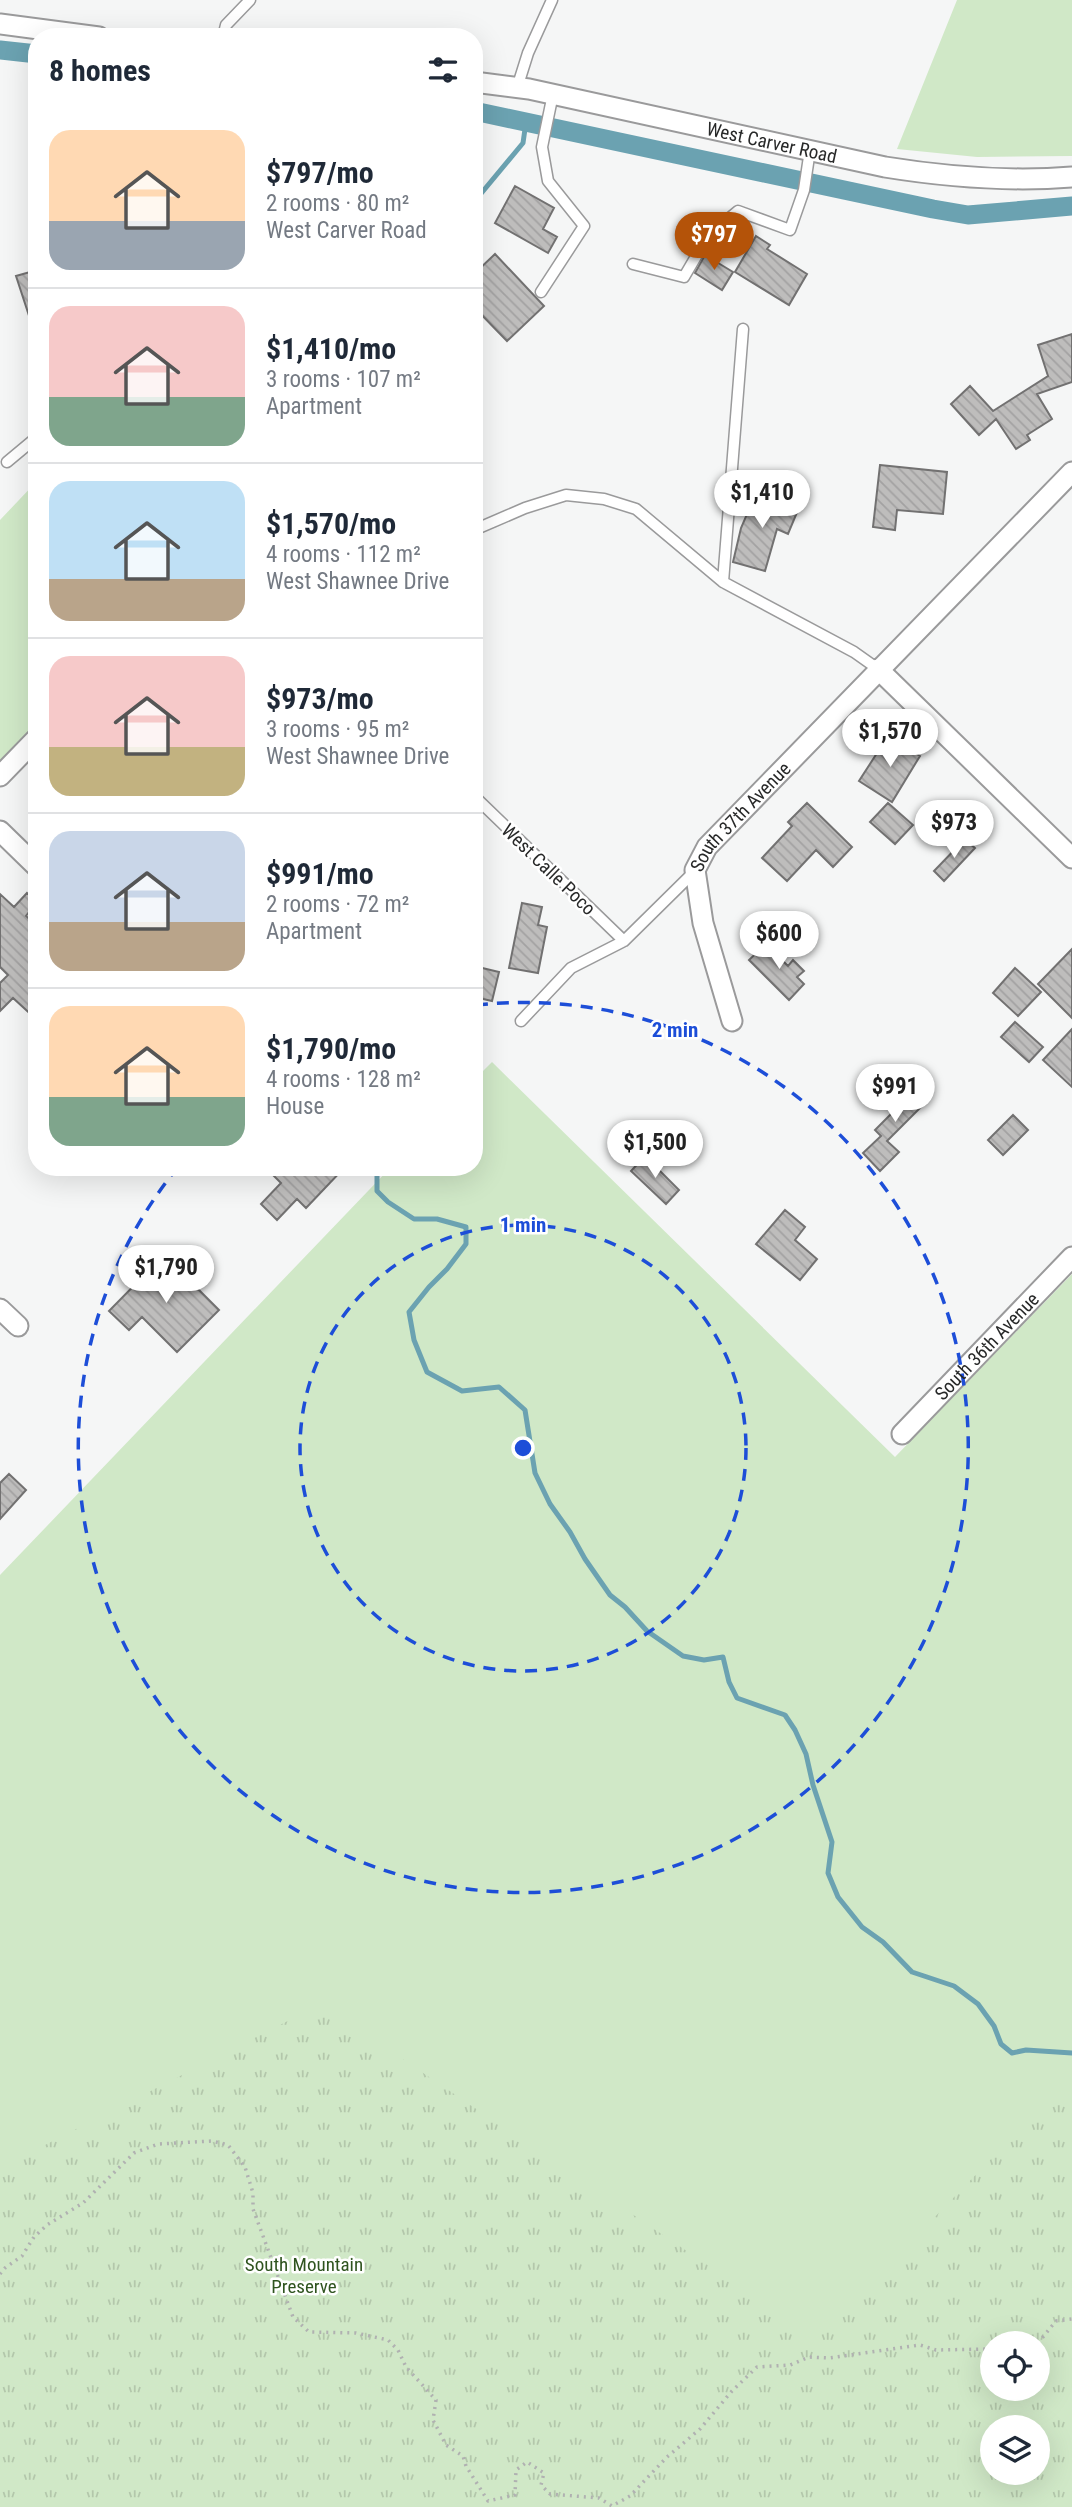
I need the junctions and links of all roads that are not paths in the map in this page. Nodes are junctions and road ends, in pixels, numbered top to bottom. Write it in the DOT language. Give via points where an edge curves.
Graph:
graph roads {
  1 [pos="250,0"];
  2 [pos="552,0"];
  3 [pos="0,24"];
  4 [pos="30,28"];
  5 [pos="225,28"];
  6 [pos="483,83"];
  7 [pos="517,88"];
  8 [pos="551,103"];
  9 [pos="810,150"];
  10 [pos="1072,177"];
  11 [pos="633,264"];
  12 [pos="541,292"];
  13 [pos="743,329"];
  14 [pos="28,444"];
  15 [pos="7,462"];
  16 [pos="1072,472"];
  17 [pos="483,526"];
  18 [pos="723,582"];
  19 [pos="878,669"];
  20 [pos="28,747"];
  21 [pos="0,776"];
  22 [pos="483,805"];
  23 [pos="0,831"];
  24 [pos="28,858"];
  25 [pos="1072,858"];
  26 [pos="695,870"];
  27 [pos="624,941"];
  28 [pos="521,1021"];
  29 [pos="732,1021"];
  30 [pos="1072,1257"];
  31 [pos="0,1309"];
  32 [pos="18,1326"];
  33 [pos="902,1434"];
  1 -- 5 [label="lane"];
  2 -- 7 [label="lane"];
  3 -- 4 [label="street"];
  6 -- 7 [label="street, West Carver Road"];
  7 -- 8 [label="street, West Carver Road"];
  8 -- 9 [label="street, West Carver Road"];
  8 -- 12 [label="lane" via="542,148 548,181 584,226"];
  9 -- 10 [label="street, West Carver Road" via="960,177"];
  9 -- 11 [label="lane" via="804,190 790,230 738,211 708,236 684,277"];
  13 -- 18 [label="lane"];
  14 -- 15 [label="lane"];
  16 -- 19 [label="street, South 37th Avenue"];
  17 -- 18 [label="lane" via="566,495 604,499 636,509"];
  18 -- 19 [label="lane"];
  19 -- 25 [label="street"];
  19 -- 26 [label="street, South 37th Avenue" via="707,846"];
  20 -- 21 [label="street"];
  22 -- 27 [label="lane, West Calle Poco"];
  23 -- 24 [label="street"];
  26 -- 27 [label="lane"];
  26 -- 29 [label="street, South 37th Avenue" via="703,923"];
  27 -- 28 [label="lane" via="571,968"];
  30 -- 33 [label="street, South 36th Avenue"];
  31 -- 32 [label="street"];
}
